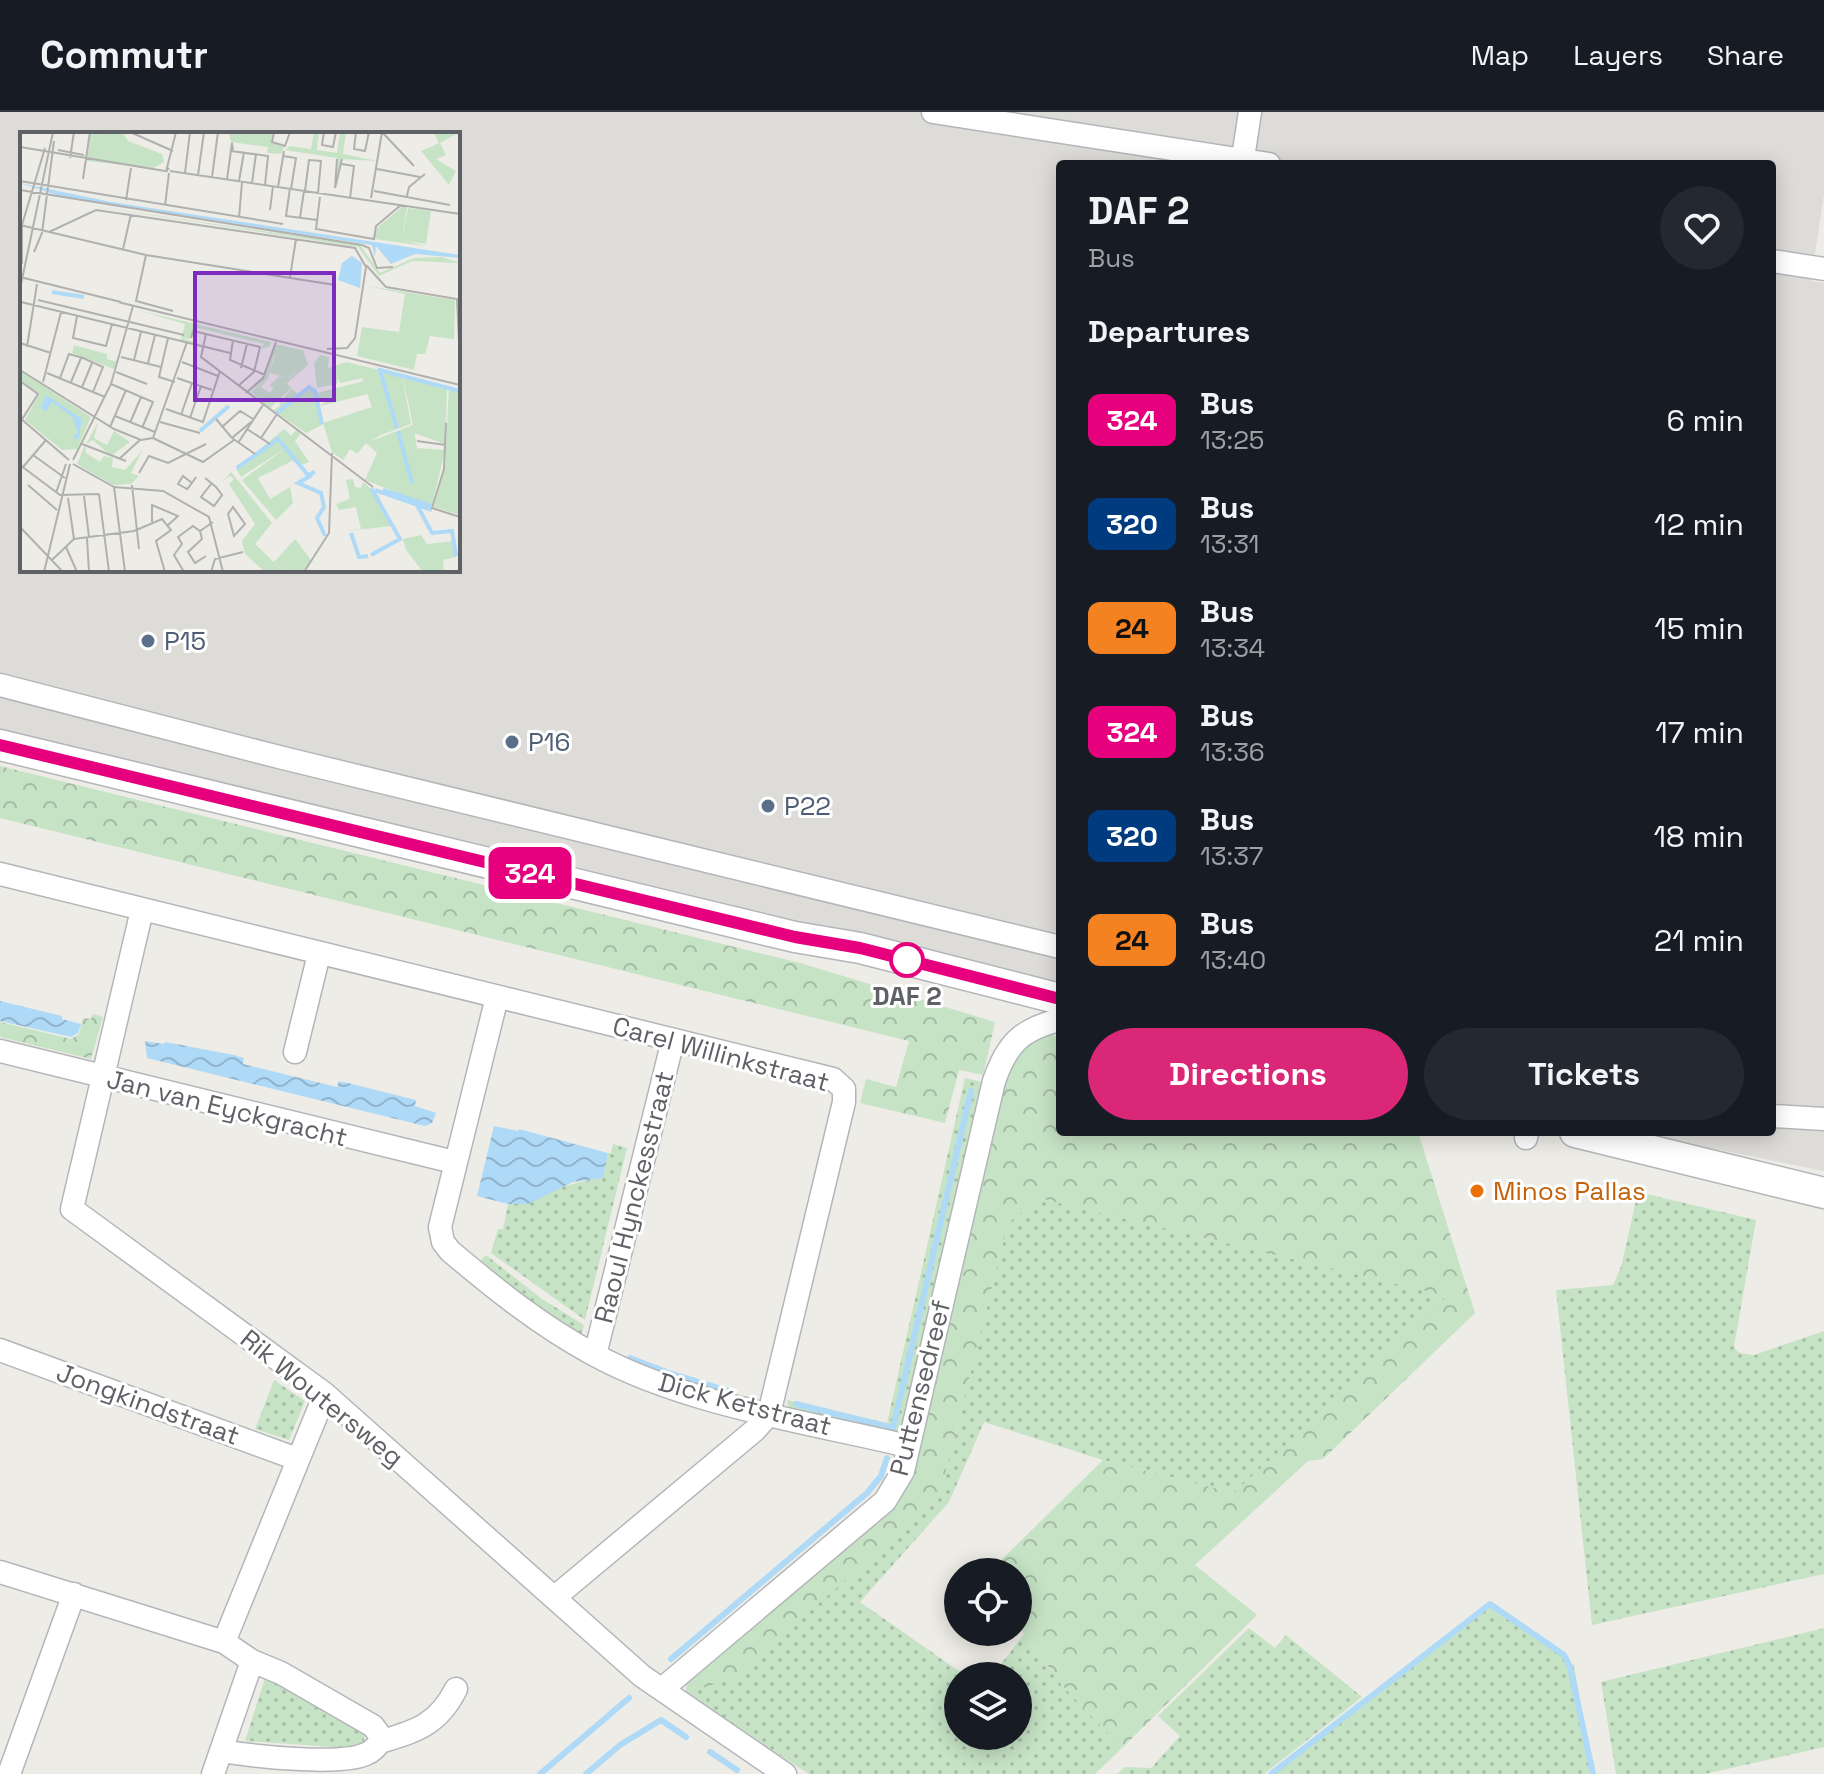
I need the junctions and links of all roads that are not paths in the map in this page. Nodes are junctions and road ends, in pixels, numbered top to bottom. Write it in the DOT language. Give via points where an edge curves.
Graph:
graph roads {
  1 [pos="933,112"];
  2 [pos="1250,112"];
  3 [pos="1243,158"];
  4 [pos="1252,160"];
  5 [pos="1776,262"];
  6 [pos="1824,269"];
  7 [pos="0,685"];
  8 [pos="0,745"];
  9 [pos="0,874"];
  10 [pos="142,910"];
  11 [pos="795,937"];
  12 [pos="1056,946"];
  13 [pos="319,954"];
  14 [pos="497,997"];
  15 [pos="1056,998"];
  16 [pos="1056,1018"];
  17 [pos="1056,1020"];
  18 [pos="673,1040"];
  19 [pos="0,1051"];
  20 [pos="295,1052"];
  21 [pos="102,1078"];
  22 [pos="1776,1116"];
  23 [pos="1824,1119"];
  24 [pos="1591,1136"];
  25 [pos="454,1162"];
  26 [pos="1824,1193"];
  27 [pos="0,1350"];
  28 [pos="595,1355"];
  29 [pos="325,1394"];
  30 [pos="769,1414"];
  31 [pos="908,1446"];
  32 [pos="297,1459"];
  33 [pos="0,1572"];
  34 [pos="74,1594"];
  35 [pos="555,1597"];
  36 [pos="224,1642"];
  37 [pos="252,1661"];
  38 [pos="456,1689"];
  39 [pos="662,1689"];
  40 [pos="380,1742"];
  41 [pos="221,1751"];
  42 [pos="9,1774"];
  43 [pos="213,1774"];
  44 [pos="785,1774"];
  1 -- 3 [label="street"];
  2 -- 3 [label="street"];
  3 -- 4 [label="street"];
  5 -- 6 [label="street"];
  7 -- 12 [label="street"];
  8 -- 11 [label="main road"];
  9 -- 10 [label="street, Carel Willinkstraat"];
  10 -- 13 [label="street, Carel Willinkstraat"];
  10 -- 21 [label="street"];
  11 -- 15 [label="main road" via="860,948"];
  11 -- 16 [label="main road" via="856,962"];
  13 -- 14 [label="street, Carel Willinkstraat"];
  13 -- 20 [label="street"];
  14 -- 18 [label="street, Carel Willinkstraat"];
  14 -- 25 [label="street, Dick Ketstraat"];
  17 -- 31 [label="street, Puttensedreef" via="1016,1040 994,1081"];
  18 -- 28 [label="street, Raoul Hynckesstraat"];
  18 -- 30 [label="street, Carel Willinkstraat" via="833,1079 844,1089"];
  19 -- 21 [label="street, Jan van Eyckgracht"];
  21 -- 25 [label="street, Jan van Eyckgracht"];
  21 -- 29 [label="street, Rik Woutersweg" via="72,1209"];
  22 -- 23 [label="street"];
  24 -- 26 [label="main road"];
  25 -- 28 [label="street, Dick Ketstraat" via="440,1227 443,1242 512,1301"];
  27 -- 32 [label="street, Jongkindstraat"];
  28 -- 30 [label="street, Dick Ketstraat" via="689,1393"];
  29 -- 32 [label="street"];
  29 -- 35 [label="street, Rik Woutersweg"];
  30 -- 31 [label="street, Dick Ketstraat"];
  30 -- 35 [label="street"];
  31 -- 39 [label="street, Puttensedreef" via="899,1481 885,1501"];
  32 -- 36 [label="street"];
  33 -- 34 [label="street"];
  34 -- 36 [label="street"];
  34 -- 42 [label="street"];
  35 -- 39 [label="street, Rik Woutersweg"];
  36 -- 37 [label="street"];
  37 -- 40 [label="street" via="373,1726"];
  37 -- 41 [label="street"];
  38 -- 40 [label="street" via="439,1716 416,1731"];
  39 -- 44 [label="street, Rik Woutersweg"];
  40 -- 41 [label="street" via="367,1754 346,1759"];
  41 -- 43 [label="street"];
}
